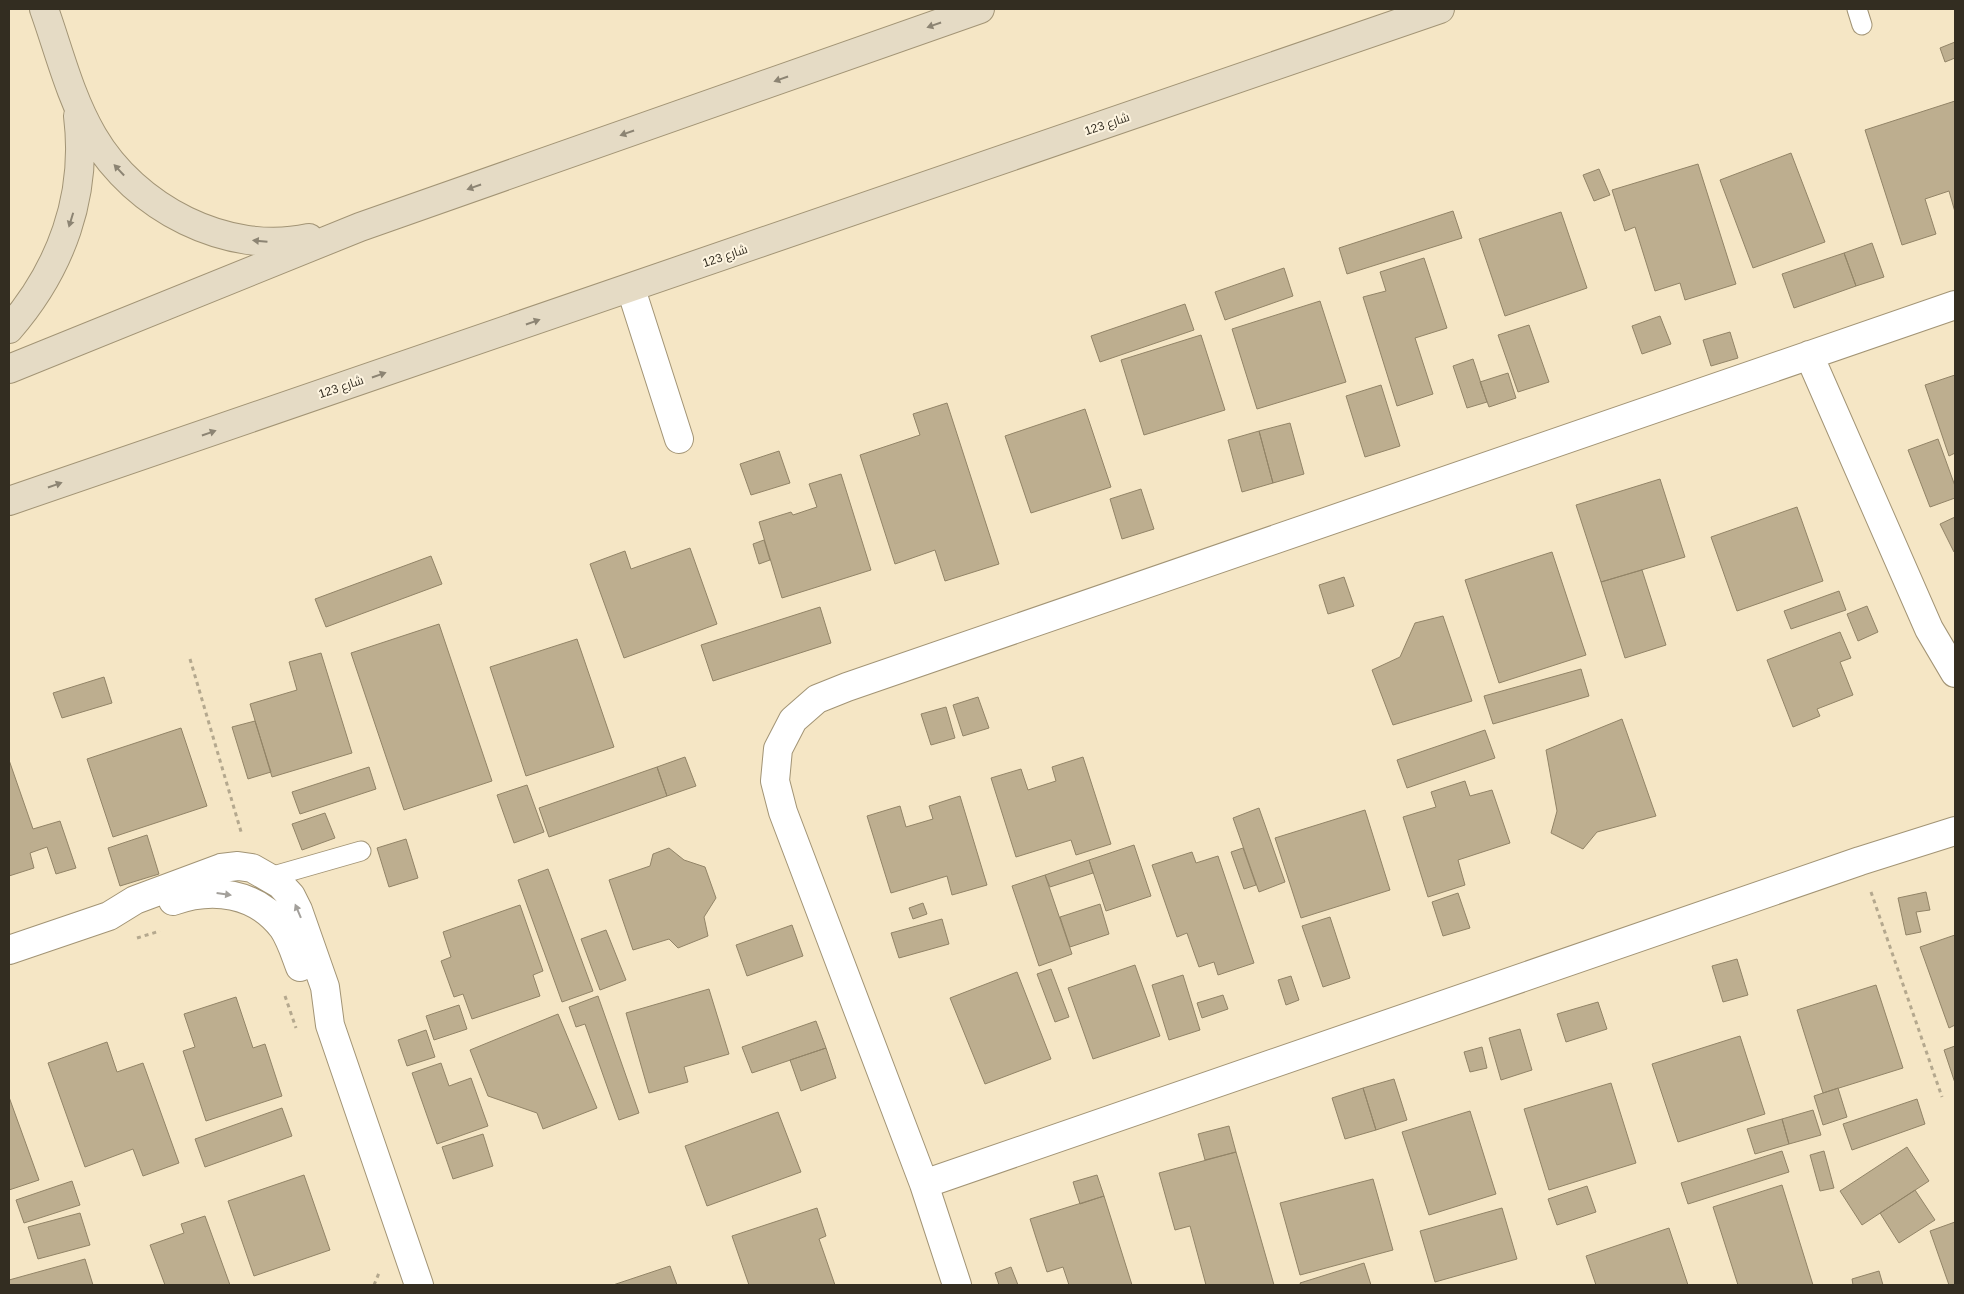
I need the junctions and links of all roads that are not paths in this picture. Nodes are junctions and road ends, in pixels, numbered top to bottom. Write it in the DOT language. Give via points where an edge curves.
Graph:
graph roads {
  1 [pos="44,9"];
  2 [pos="980,9"];
  3 [pos="1440,9"];
  4 [pos="76,102"];
  5 [pos="360,228"];
  6 [pos="631,289"];
  7 [pos="1955,305"];
  8 [pos="9,329"];
  9 [pos="1810,355"];
  10 [pos="9,369"];
  11 [pos="679,439"];
  12 [pos="9,501"];
  13 [pos="1955,673"];
  14 [pos="1954,831"];
  15 [pos="361,852"];
  16 [pos="261,872"];
  17 [pos="109,916"];
  18 [pos="9,950"];
  19 [pos="330,1025"];
  20 [pos="924,1184"];
  21 [pos="419,1285"];
  22 [pos="957,1285"];
  1 -- 4 [label="main road"];
  2 -- 5 [label="main road, one-way"];
  3 -- 6 [label="main road, شارع 123"];
  5 -- 4 [label="main road, one-way" via="285,243 247,240 210,231 175,216 143,194 116,167 93,137"];
  4 -- 8 [label="main road, one-way" via="81,138 80,173 64,242 49,275 30,305"];
  5 -- 10 [label="main road"];
  6 -- 11 [label="street"];
  12 -- 6 [label="main road, شارع 123, one-way"];
  7 -- 9 [label="street"];
  9 -- 13 [label="street" via="1929,629"];
  9 -- 20 [label="street" via="847,687 817,699 793,720 778,750 775,781"];
  14 -- 20 [label="street"];
  15 -- 16 [label="lane"];
  16 -- 17 [label="street" via="238,866 220,868 134,900"];
  19 -- 16 [label="street, one-way" via="325,987 298,910 291,896"];
  17 -- 18 [label="street"];
  17 -- 19 [label="street, one-way" via="136,913 207,892 241,897 282,927 314,1001"];
  19 -- 21 [label="street"];
  20 -- 22 [label="street"];
}
